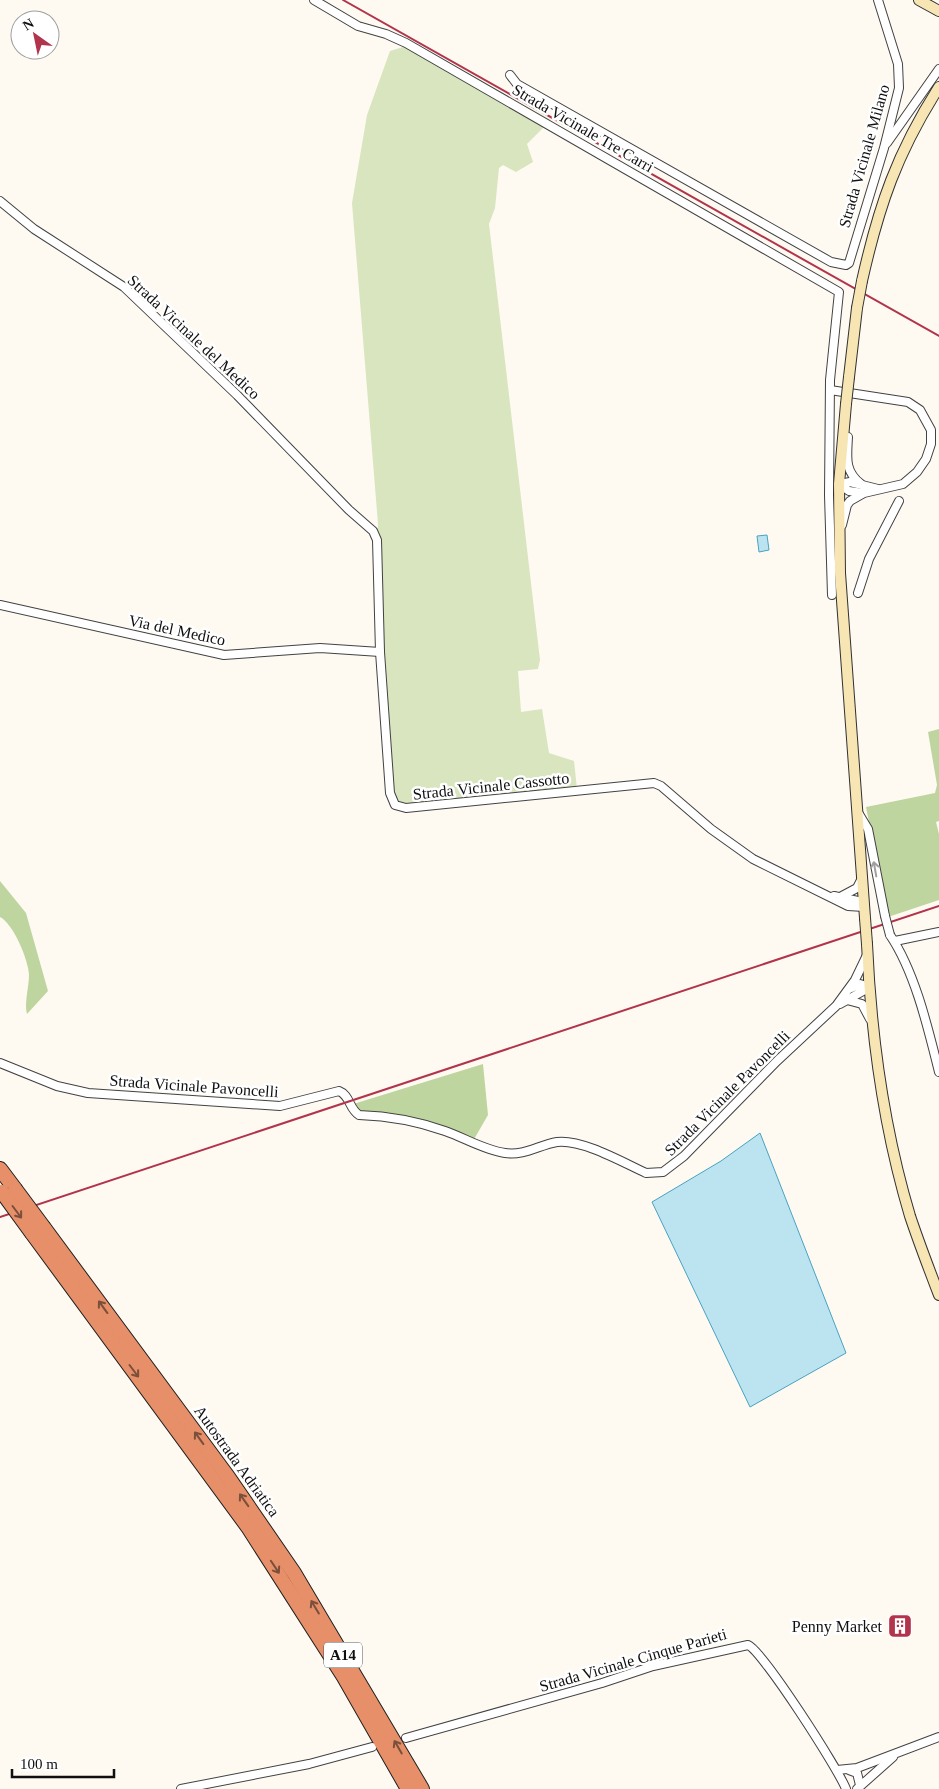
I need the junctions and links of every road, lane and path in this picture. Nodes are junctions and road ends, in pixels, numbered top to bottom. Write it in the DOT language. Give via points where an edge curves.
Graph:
graph roads {
  1 [pos="314,0"];
  2 [pos="878,0"];
  3 [pos="919,0"];
  4 [pos="939,11"];
  5 [pos="939,69"];
  6 [pos="510,74"];
  7 [pos="939,76"];
  8 [pos="939,87"];
  9 [pos="884,148"];
  10 [pos="903,148"];
  11 [pos="0,200"];
  12 [pos="830,390"];
  13 [pos="845,420"];
  14 [pos="288,449"];
  15 [pos="840,484"];
  16 [pos="861,484"];
  17 [pos="887,489"];
  18 [pos="868,493"];
  19 [pos="899,501"];
  20 [pos="839,541"];
  21 [pos="858,593"];
  22 [pos="832,594"];
  23 [pos="0,605"];
  24 [pos="380,652"];
  25 [pos="859,814"];
  26 [pos="863,876"];
  27 [pos="834,896"];
  28 [pos="865,912"];
  29 [pos="939,932"];
  30 [pos="893,938"];
  31 [pos="868,949"];
  32 [pos="870,987"];
  33 [pos="848,992"];
  34 [pos="847,1000"];
  35 [pos="836,1006"];
  36 [pos="874,1032"];
  37 [pos="0,1062"];
  38 [pos="939,1072"];
  39 [pos="0,1169"];
  40 [pos="6,1190"];
  41 [pos="937,1285"];
  42 [pos="939,1295"];
  43 [pos="254,1525"];
  44 [pos="939,1737"];
  45 [pos="406,1738"];
  46 [pos="372,1747"];
  47 [pos="900,1752"];
  48 [pos="837,1770"];
  49 [pos="849,1770"];
  50 [pos="845,1786"];
  51 [pos="859,1787"];
  52 [pos="181,1789"];
  53 [pos="408,1789"];
  54 [pos="422,1789"];
  1 -- 12 [label="street, Strada Vicinale Tre Carri" via="358,26 406,43 835,288 839,296"];
  2 -- 9 [label="street, Strada Vicinale Milano" via="900,76"];
  3 -- 4 [label="main road"];
  5 -- 9 [label="street"];
  6 -- 9 [label="street, Strada Vicinale Milano" via="517,84 842,266 849,263"];
  7 -- 10 [label="main road" via="908,129"];
  8 -- 10 [label="main road"];
  10 -- 13 [label="main road, bridge" via="878,214 862,281"];
  11 -- 14 [label="street, Strada Vicinale del Medico" via="34,229 124,288 237,395"];
  12 -- 17 [label="street" via="900,400 915,406 925,416 931,436 926,459 903,484"];
  12 -- 22 [label="street" via="828,495"];
  13 -- 15 [label="main road"];
  13 -- 16 [label="street" via="847,468"];
  14 -- 24 [label="street, Strada Vicinale Cassotto" via="376,536"];
  15 -- 16 [label="street"];
  15 -- 18 [label="street" via="849,491"];
  15 -- 20 [label="main road"];
  16 -- 17 [label="street"];
  17 -- 18 [label="street"];
  18 -- 20 [label="street" via="854,497 847,505"];
  19 -- 21 [label="street" via="869,559"];
  20 -- 25 [label="main road"];
  23 -- 24 [label="street, Via del Medico" via="224,655 297,649"];
  24 -- 27 [label="street, Strada Vicinale Cassotto" via="390,793 397,807 654,784 661,786 711,829 753,859"];
  25 -- 26 [label="main road"];
  30 -- 25 [label="street, one-way, bridge" via="885,916 868,829"];
  26 -- 27 [label="street" via="857,888 848,895"];
  26 -- 28 [label="main road"];
  27 -- 28 [label="street"];
  28 -- 31 [label="main road, bridge"];
  29 -- 30 [label="street"];
  30 -- 38 [label="street" via="909,974"];
  31 -- 32 [label="main road"];
  31 -- 33 [label="street, Strada Vicinale Pavoncelli"];
  32 -- 33 [label="street" via="860,984"];
  32 -- 34 [label="street, Strada Vicinale Pavoncelli"];
  32 -- 36 [label="main road"];
  33 -- 35 [label="street, Strada Vicinale Pavoncelli"];
  34 -- 35 [label="street, Strada Vicinale Pavoncelli"];
  34 -- 36 [label="street" via="862,1004"];
  35 -- 37 [label="street, Strada Vicinale Pavoncelli" via="684,1156 663,1172 655,1174 568,1143 551,1144 518,1154 498,1152 412,1121 356,1113 344,1093 338,1091 280,1106 88,1093 58,1086"];
  36 -- 41 [label="main road" via="906,1202"];
  39 -- 40 [label="highway, Autostrada Adriatica / A14"];
  40 -- 43 [label="highway, Autostrada Adriatica / A14, bridge"];
  41 -- 42 [label="main road"];
  43 -- 53 [label="highway, Autostrada Adriatica / A14, one-way"];
  54 -- 43 [label="highway, Autostrada Adriatica / A14, one-way" via="294,1573"];
  44 -- 47 [label="street"];
  45 -- 48 [label="street, Strada Vicinale Cinque Parieti" via="652,1666 748,1644 759,1654"];
  46 -- 52 [label="street" via="302,1765"];
  47 -- 49 [label="street"];
  47 -- 51 [label="street"];
  48 -- 49 [label="street"];
  48 -- 50 [label="street, Strada Vicinale Cinque Parieti"];
  49 -- 51 [label="street" via="857,1773"];
  50 -- 51 [label="street"];
}
